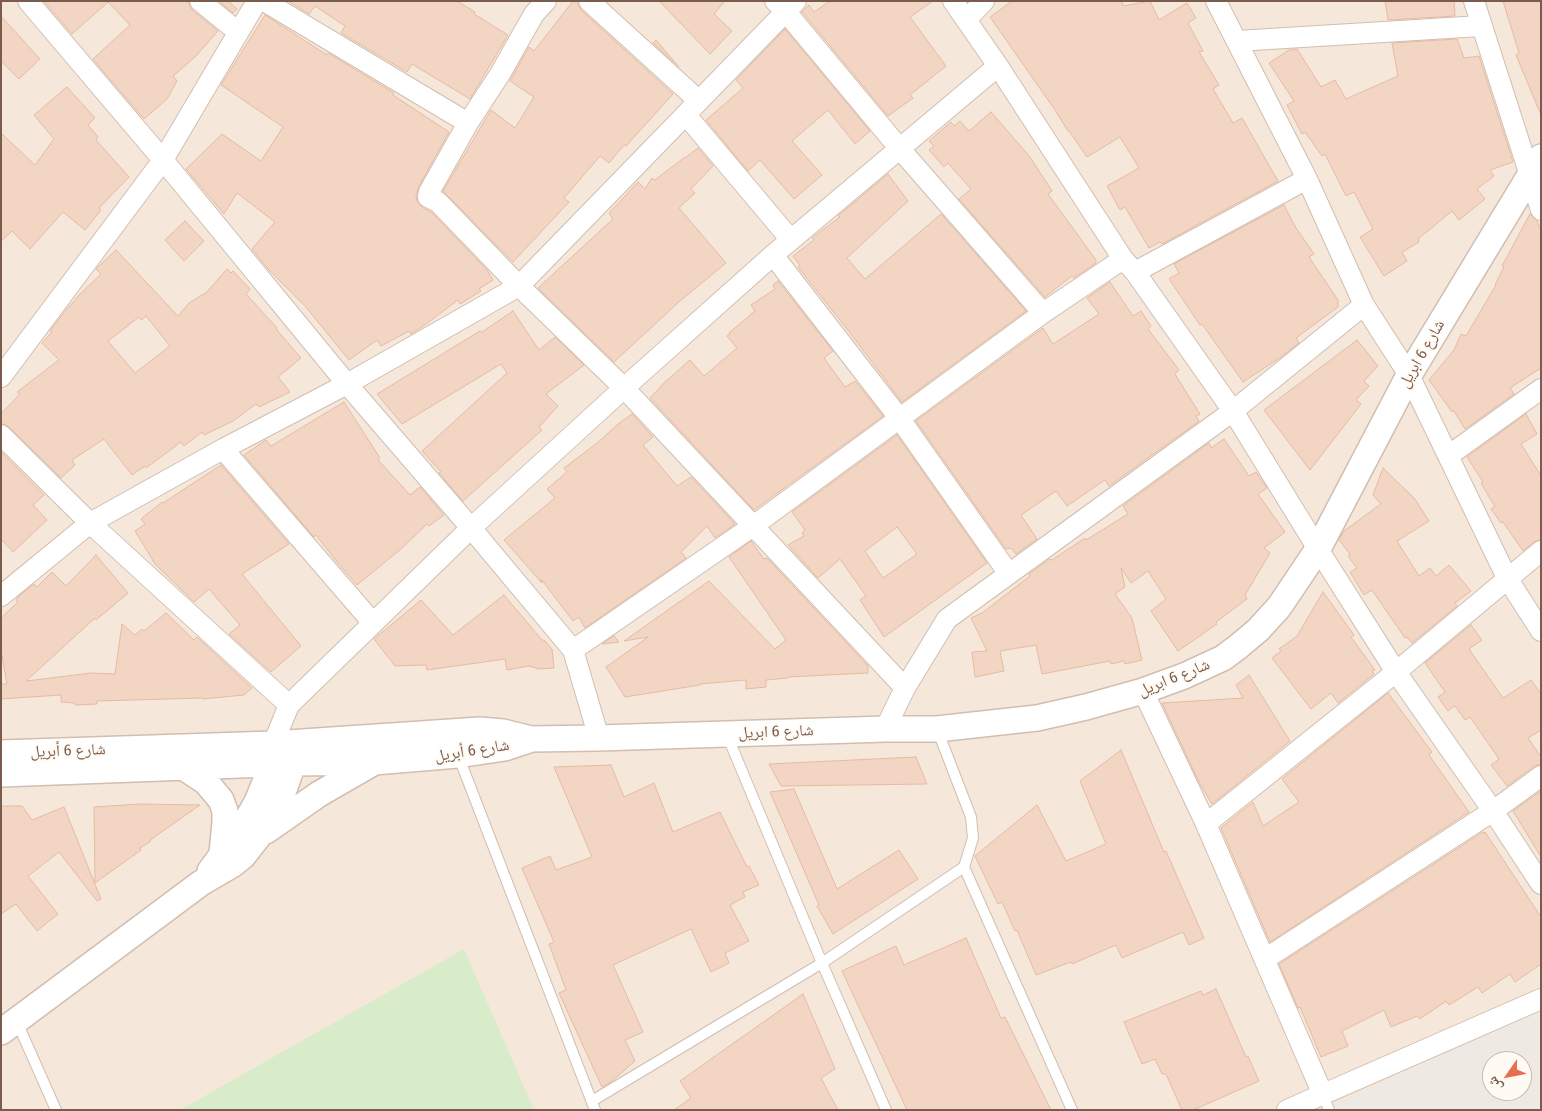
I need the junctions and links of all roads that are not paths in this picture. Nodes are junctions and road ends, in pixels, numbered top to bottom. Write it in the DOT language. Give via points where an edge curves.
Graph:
graph roads {
  1 [pos="28,1"];
  2 [pos="200,1"];
  3 [pos="257,1"];
  4 [pos="264,1"];
  5 [pos="546,1"];
  6 [pos="589,1"];
  7 [pos="952,1"];
  8 [pos="984,1"];
  9 [pos="1216,1"];
  10 [pos="1474,1"];
  11 [pos="786,5"];
  12 [pos="966,20"];
  13 [pos="1481,26"];
  14 [pos="238,32"];
  15 [pos="1237,40"];
  16 [pos="998,66"];
  17 [pos="692,108"];
  18 [pos="468,124"];
  19 [pos="900,149"];
  20 [pos="163,160"];
  21 [pos="1535,166"];
  22 [pos="1307,179"];
  23 [pos="1541,210"];
  24 [pos="791,240"];
  25 [pos="773,255"];
  26 [pos="1129,266"];
  27 [pos="519,286"];
  28 [pos="1364,305"];
  29 [pos="1043,313"];
  30 [pos="1409,375"];
  31 [pos="1,377"];
  32 [pos="347,384"];
  33 [pos="624,388"];
  34 [pos="1541,389"];
  35 [pos="1234,411"];
  36 [pos="900,419"];
  37 [pos="1,435"];
  38 [pos="223,449"];
  39 [pos="1448,456"];
  40 [pos="90,523"];
  41 [pos="754,526"];
  42 [pos="471,528"];
  43 [pos="1318,549"];
  44 [pos="1541,551"];
  45 [pos="1009,574"];
  46 [pos="1507,578"];
  47 [pos="1,596"];
  48 [pos="373,623"];
  49 [pos="1541,632"];
  50 [pos="573,650"];
  51 [pos="1396,672"];
  52 [pos="905,688"];
  53 [pos="1143,691"];
  54 [pos="289,705"];
  55 [pos="885,729"];
  56 [pos="937,729"];
  57 [pos="726,734"];
  58 [pos="599,738"];
  59 [pos="531,739"];
  60 [pos="1,753"];
  61 [pos="285,753"];
  62 [pos="458,756"];
  63 [pos="374,762"];
  64 [pos="185,768"];
  65 [pos="1,774"];
  66 [pos="1541,776"];
  67 [pos="1493,811"];
  68 [pos="1206,824"];
  69 [pos="258,837"];
  70 [pos="222,855"];
  71 [pos="964,867"];
  72 [pos="201,883"];
  73 [pos="1541,884"];
  74 [pos="1265,958"];
  75 [pos="822,962"];
  76 [pos="1541,999"];
  77 [pos="9,1026"];
  78 [pos="1326,1102"];
  79 [pos="594,1105"];
  80 [pos="56,1110"];
  81 [pos="886,1110"];
  82 [pos="1072,1110"];
  83 [pos="1287,1110"];
  1 -- 20 [label="street"];
  2 -- 14 [label="street"];
  3 -- 14 [label="street"];
  4 -- 18 [label="street"];
  5 -- 18 [label="street" via="534,14"];
  6 -- 17 [label="street"];
  7 -- 12 [label="street"];
  8 -- 12 [label="street"];
  9 -- 15 [label="street"];
  10 -- 13 [label="street"];
  11 -- 17 [label="street"];
  11 -- 19 [label="street"];
  12 -- 16 [label="street"];
  13 -- 15 [label="street"];
  13 -- 21 [label="street"];
  14 -- 20 [label="street"];
  15 -- 22 [label="street"];
  16 -- 19 [label="street"];
  16 -- 26 [label="street"];
  17 -- 24 [label="street"];
  17 -- 27 [label="street"];
  18 -- 27 [label="street" via="428,197 438,202"];
  19 -- 24 [label="street"];
  19 -- 29 [label="street"];
  20 -- 31 [label="street"];
  20 -- 32 [label="street"];
  21 -- 23 [label="street"];
  21 -- 30 [label="street, شارع 6 ابريل"];
  22 -- 26 [label="street"];
  22 -- 28 [label="street"];
  24 -- 25 [label="street"];
  25 -- 33 [label="street"];
  25 -- 36 [label="street"];
  26 -- 29 [label="street"];
  26 -- 35 [label="street"];
  27 -- 32 [label="street"];
  27 -- 33 [label="street"];
  28 -- 30 [label="street"];
  28 -- 35 [label="street"];
  29 -- 36 [label="street"];
  30 -- 39 [label="street"];
  30 -- 43 [label="street, شارع 6 ابريل"];
  32 -- 38 [label="street"];
  32 -- 42 [label="street"];
  33 -- 41 [label="street"];
  33 -- 42 [label="street"];
  34 -- 39 [label="street"];
  35 -- 43 [label="street"];
  35 -- 45 [label="street"];
  36 -- 41 [label="street"];
  36 -- 45 [label="street"];
  37 -- 40 [label="street"];
  38 -- 40 [label="street"];
  38 -- 48 [label="street"];
  39 -- 46 [label="street"];
  40 -- 47 [label="street"];
  40 -- 54 [label="street"];
  41 -- 50 [label="street"];
  41 -- 52 [label="street"];
  42 -- 48 [label="street"];
  42 -- 50 [label="street"];
  43 -- 51 [label="street"];
  43 -- 53 [label="street, شارع 6 ابريل" via="1279,607 1239,646 1223,658"];
  44 -- 46 [label="street"];
  45 -- 52 [label="street" via="947,620"];
  46 -- 49 [label="street"];
  46 -- 51 [label="street"];
  48 -- 54 [label="street"];
  50 -- 58 [label="street"];
  51 -- 67 [label="street"];
  51 -- 68 [label="street"];
  52 -- 55 [label="street"];
  53 -- 56 [label="street, شارع 6 ابريل" via="1037,718"];
  53 -- 68 [label="street"];
  54 -- 61 [label="street"];
  55 -- 56 [label="street, شارع 6 ابريل"];
  55 -- 57 [label="street, شارع 6 ابريل"];
  56 -- 71 [label="lane" via="971,817 973,838"];
  57 -- 58 [label="street, شارع 6 ابريل"];
  57 -- 75 [label="lane"];
  58 -- 59 [label="street, شارع 6 ابريل"];
  59 -- 61 [label="street, شارع 6 أبريل" via="480,730"];
  59 -- 62 [label="street, شارع 6 أبريل" via="505,748"];
  60 -- 61 [label="street, شارع 6 أبريل"];
  61 -- 63 [label="street, شارع 6 أبريل"];
  61 -- 64 [label="street, شارع 6 أبريل"];
  61 -- 69 [label="street" via="281,798"];
  61 -- 70 [label="street"];
  62 -- 63 [label="street, شارع 6 أبريل"];
  62 -- 79 [label="lane"];
  63 -- 69 [label="street" via="319,794"];
  64 -- 65 [label="street, شارع 6 أبريل"];
  64 -- 70 [label="street" via="206,782 221,800 225,811"];
  66 -- 67 [label="street"];
  67 -- 73 [label="street"];
  67 -- 74 [label="street"];
  68 -- 74 [label="street"];
  69 -- 72 [label="street" via="232,865"];
  70 -- 72 [label="street"];
  71 -- 75 [label="lane"];
  71 -- 82 [label="lane"];
  72 -- 77 [label="street"];
  74 -- 78 [label="street"];
  75 -- 79 [label="lane"];
  75 -- 81 [label="lane"];
  76 -- 78 [label="street"];
  77 -- 80 [label="lane"];
  78 -- 83 [label="street"];
}
